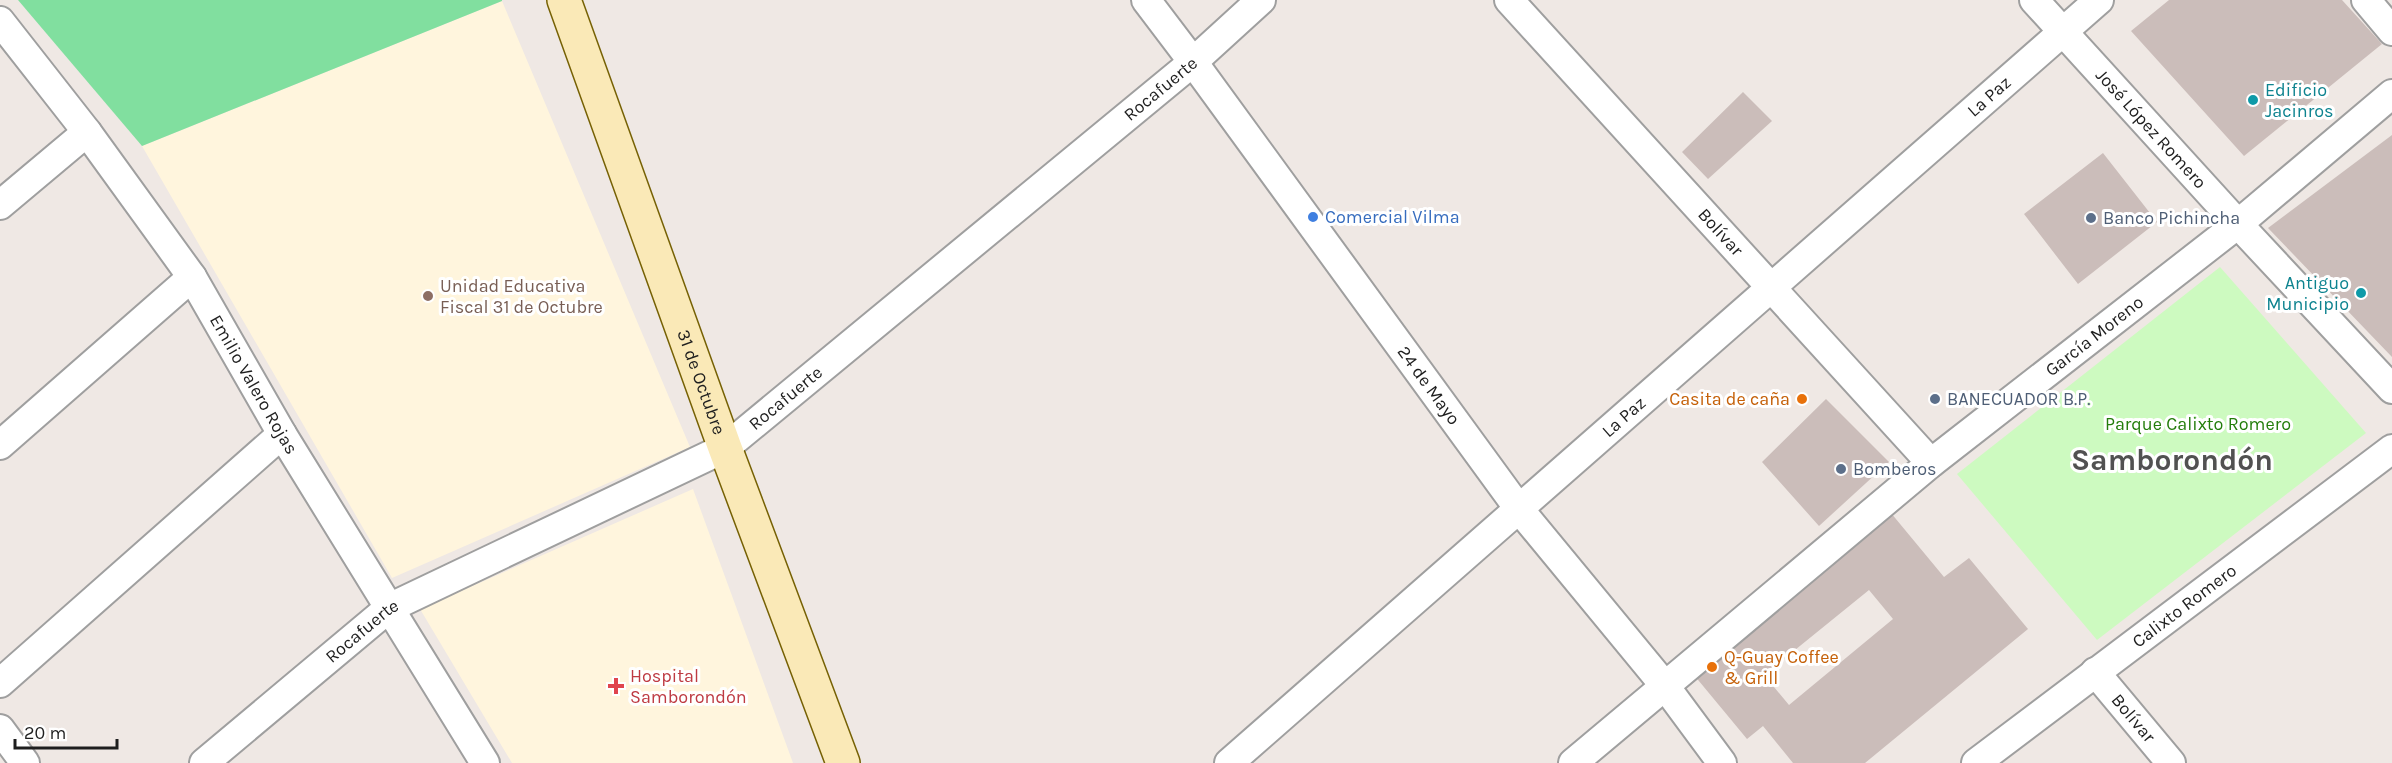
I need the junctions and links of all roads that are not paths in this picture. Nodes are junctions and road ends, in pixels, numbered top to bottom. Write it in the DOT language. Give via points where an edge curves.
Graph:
graph roads {
  1 [pos="564,0"];
  2 [pos="1146,0"];
  3 [pos="1261,0"];
  4 [pos="1509,0"];
  5 [pos="2034,0"];
  6 [pos="2099,0"];
  7 [pos="2366,0"];
  8 [pos="0,21"];
  9 [pos="2063,31"];
  10 [pos="2392,31"];
  11 [pos="1193,62"];
  12 [pos="2392,94"];
  13 [pos="87,132"];
  14 [pos="0,205"];
  15 [pos="2238,224"];
  16 [pos="192,277"];
  17 [pos="1772,288"];
  18 [pos="2392,389"];
  19 [pos="282,434"];
  20 [pos="0,445"];
  21 [pos="725,448"];
  22 [pos="2392,449"];
  23 [pos="1931,463"];
  24 [pos="1519,509"];
  25 [pos="389,608"];
  26 [pos="2095,672"];
  27 [pos="0,682"];
  28 [pos="1665,686"];
  29 [pos="0,729"];
  30 [pos="26,763"];
  31 [pos="204,763"];
  32 [pos="485,763"];
  33 [pos="843,763"];
  34 [pos="1229,763"];
  35 [pos="1574,763"];
  36 [pos="1722,763"];
  37 [pos="1976,763"];
  38 [pos="2171,763"];
  1 -- 21 [label="street, 31 de Octubre"];
  2 -- 11 [label="street, 24 de Mayo"];
  3 -- 11 [label="street, Rocafuerte"];
  4 -- 17 [label="street, Bolívar"];
  5 -- 9 [label="street, José López Romero"];
  6 -- 9 [label="street, La Paz"];
  7 -- 10 [label="street"];
  8 -- 13 [label="street, Emilio Valero Rojas"];
  9 -- 15 [label="street, José López Romero"];
  9 -- 17 [label="street, La Paz"];
  11 -- 21 [label="street, Rocafuerte"];
  11 -- 24 [label="street, 24 de Mayo"];
  12 -- 15 [label="street, García Moreno"];
  13 -- 14 [label="street"];
  13 -- 16 [label="street, Emilio Valero Rojas"];
  15 -- 18 [label="street, José López Romero"];
  15 -- 23 [label="street, García Moreno"];
  16 -- 19 [label="street, Emilio Valero Rojas"];
  16 -- 20 [label="street"];
  17 -- 23 [label="street, Bolívar"];
  17 -- 24 [label="street, La Paz"];
  19 -- 25 [label="street, Emilio Valero Rojas"];
  19 -- 27 [label="street"];
  21 -- 25 [label="street, Rocafuerte"];
  21 -- 33 [label="street, 31 de Octubre"];
  22 -- 26 [label="street, Calixto Romero"];
  23 -- 28 [label="street, García Moreno"];
  24 -- 28 [label="street, 24 de Mayo"];
  24 -- 34 [label="street, La Paz"];
  25 -- 31 [label="street, Rocafuerte"];
  25 -- 32 [label="street, Emilio Valero Rojas"];
  26 -- 37 [label="street, Calixto Romero"];
  26 -- 38 [label="street, Bolívar"];
  28 -- 35 [label="street, García Moreno"];
  28 -- 36 [label="street, 24 de Mayo"];
  29 -- 30 [label="street"];
}
